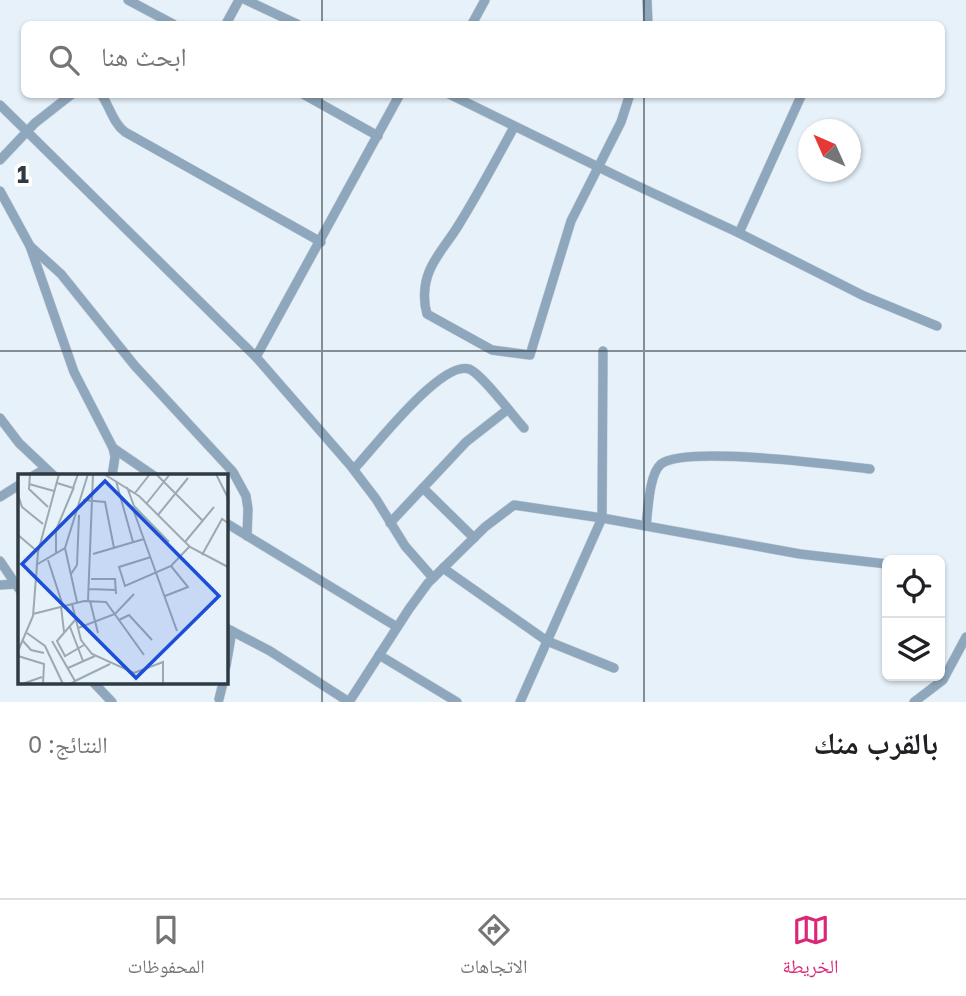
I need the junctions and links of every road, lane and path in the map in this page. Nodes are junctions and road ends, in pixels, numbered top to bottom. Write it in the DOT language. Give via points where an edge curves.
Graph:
graph roads {
  1 [pos="128,0"];
  2 [pos="239,0"];
  3 [pos="246,0"];
  4 [pos="485,0"];
  5 [pos="648,0"];
  6 [pos="167,21"];
  7 [pos="228,21"];
  8 [pos="291,21"];
  9 [pos="474,21"];
  10 [pos="648,21"];
  11 [pos="67,98"];
  12 [pos="104,98"];
  13 [pos="310,98"];
  14 [pos="398,98"];
  15 [pos="457,98"];
  16 [pos="629,98"];
  17 [pos="800,98"];
  18 [pos="0,105"];
  19 [pos="514,127"];
  20 [pos="26,132"];
  21 [pos="378,136"];
  22 [pos="0,160"];
  23 [pos="598,167"];
  24 [pos="0,191"];
  25 [pos="739,233"];
  26 [pos="321,242"];
  27 [pos="30,246"];
  28 [pos="61,274"];
  29 [pos="44,283"];
  30 [pos="937,326"];
  31 [pos="603,351"];
  32 [pos="256,357"];
  33 [pos="507,410"];
  34 [pos="0,418"];
  35 [pos="524,428"];
  36 [pos="113,448"];
  37 [pos="45,468"];
  38 [pos="870,469"];
  39 [pos="354,470"];
  40 [pos="36,474"];
  41 [pos="52,474"];
  42 [pos="112,474"];
  43 [pos="151,474"];
  44 [pos="18,486"];
  45 [pos="423,488"];
  46 [pos="0,496"];
  47 [pos="602,518"];
  48 [pos="390,523"];
  49 [pos="228,524"];
  50 [pos="646,526"];
  51 [pos="247,536"];
  52 [pos="474,538"];
  53 [pos="0,561"];
  54 [pos="882,563"];
  55 [pos="443,568"];
  56 [pos="433,578"];
  57 [pos="0,585"];
  58 [pos="18,587"];
  59 [pos="397,627"];
  60 [pos="229,630"];
  61 [pos="966,637"];
  62 [pos="547,641"];
  63 [pos="379,655"];
  64 [pos="614,668"];
  65 [pos="95,684"];
  66 [pos="223,684"];
  67 [pos="219,699"];
  68 [pos="110,701"];
  69 [pos="349,702"];
  70 [pos="457,702"];
  71 [pos="520,702"];
  72 [pos="914,702"];
  1 -- 6 [label="street"];
  2 -- 7 [label="street"];
  3 -- 8 [label="street"];
  4 -- 9 [label="street"];
  5 -- 10 [label="street"];
  11 -- 20 [label="street"];
  12 -- 26 [label="street" via="125,132"];
  13 -- 21 [label="street"];
  14 -- 21 [label="street"];
  15 -- 19 [label="street"];
  16 -- 23 [label="street"];
  17 -- 25 [label="street"];
  18 -- 20 [label="street"];
  19 -- 23 [label="street"];
  19 -- 23 [label="street" via="476,198 432,264 423,303 426,314 492,350 530,355 571,221"];
  20 -- 22 [label="street"];
  20 -- 32 [label="street"];
  21 -- 26 [label="street"];
  23 -- 25 [label="street"];
  24 -- 27 [label="street"];
  25 -- 30 [label="street" via="864,296"];
  26 -- 32 [label="street"];
  27 -- 28 [label="street"];
  27 -- 29 [label="street"];
  28 -- 29 [label="street"];
  28 -- 51 [label="street" via="149,381 233,472 246,496"];
  29 -- 36 [label="street" via="74,372"];
  31 -- 47 [label="street"];
  32 -- 39 [label="street"];
  33 -- 35 [label="street"];
  33 -- 39 [label="street" via="476,373 464,368 449,372 422,394"];
  33 -- 45 [label="street" via="466,442"];
  34 -- 37 [label="street"];
  36 -- 42 [label="street"];
  36 -- 43 [label="street"];
  37 -- 40 [label="street"];
  37 -- 41 [label="street"];
  38 -- 50 [label="street" via="733,456 667,462 656,471"];
  39 -- 48 [label="street"];
  44 -- 46 [label="street"];
  45 -- 48 [label="street"];
  45 -- 52 [label="street"];
  47 -- 50 [label="street"];
  47 -- 52 [label="street" via="514,505"];
  47 -- 62 [label="street"];
  48 -- 56 [label="street"];
  49 -- 51 [label="street"];
  50 -- 54 [label="street" via="800,554"];
  51 -- 59 [label="street"];
  52 -- 55 [label="street"];
  53 -- 58 [label="street"];
  55 -- 56 [label="street"];
  55 -- 62 [label="street"];
  56 -- 59 [label="street"];
  57 -- 58 [label="street"];
  59 -- 63 [label="street"];
  60 -- 69 [label="street"];
  61 -- 72 [label="street" via="943,680"];
  62 -- 64 [label="street"];
  62 -- 71 [label="street"];
  63 -- 69 [label="street"];
  63 -- 70 [label="street"];
  65 -- 68 [label="street"];
  66 -- 67 [label="street"];
}
